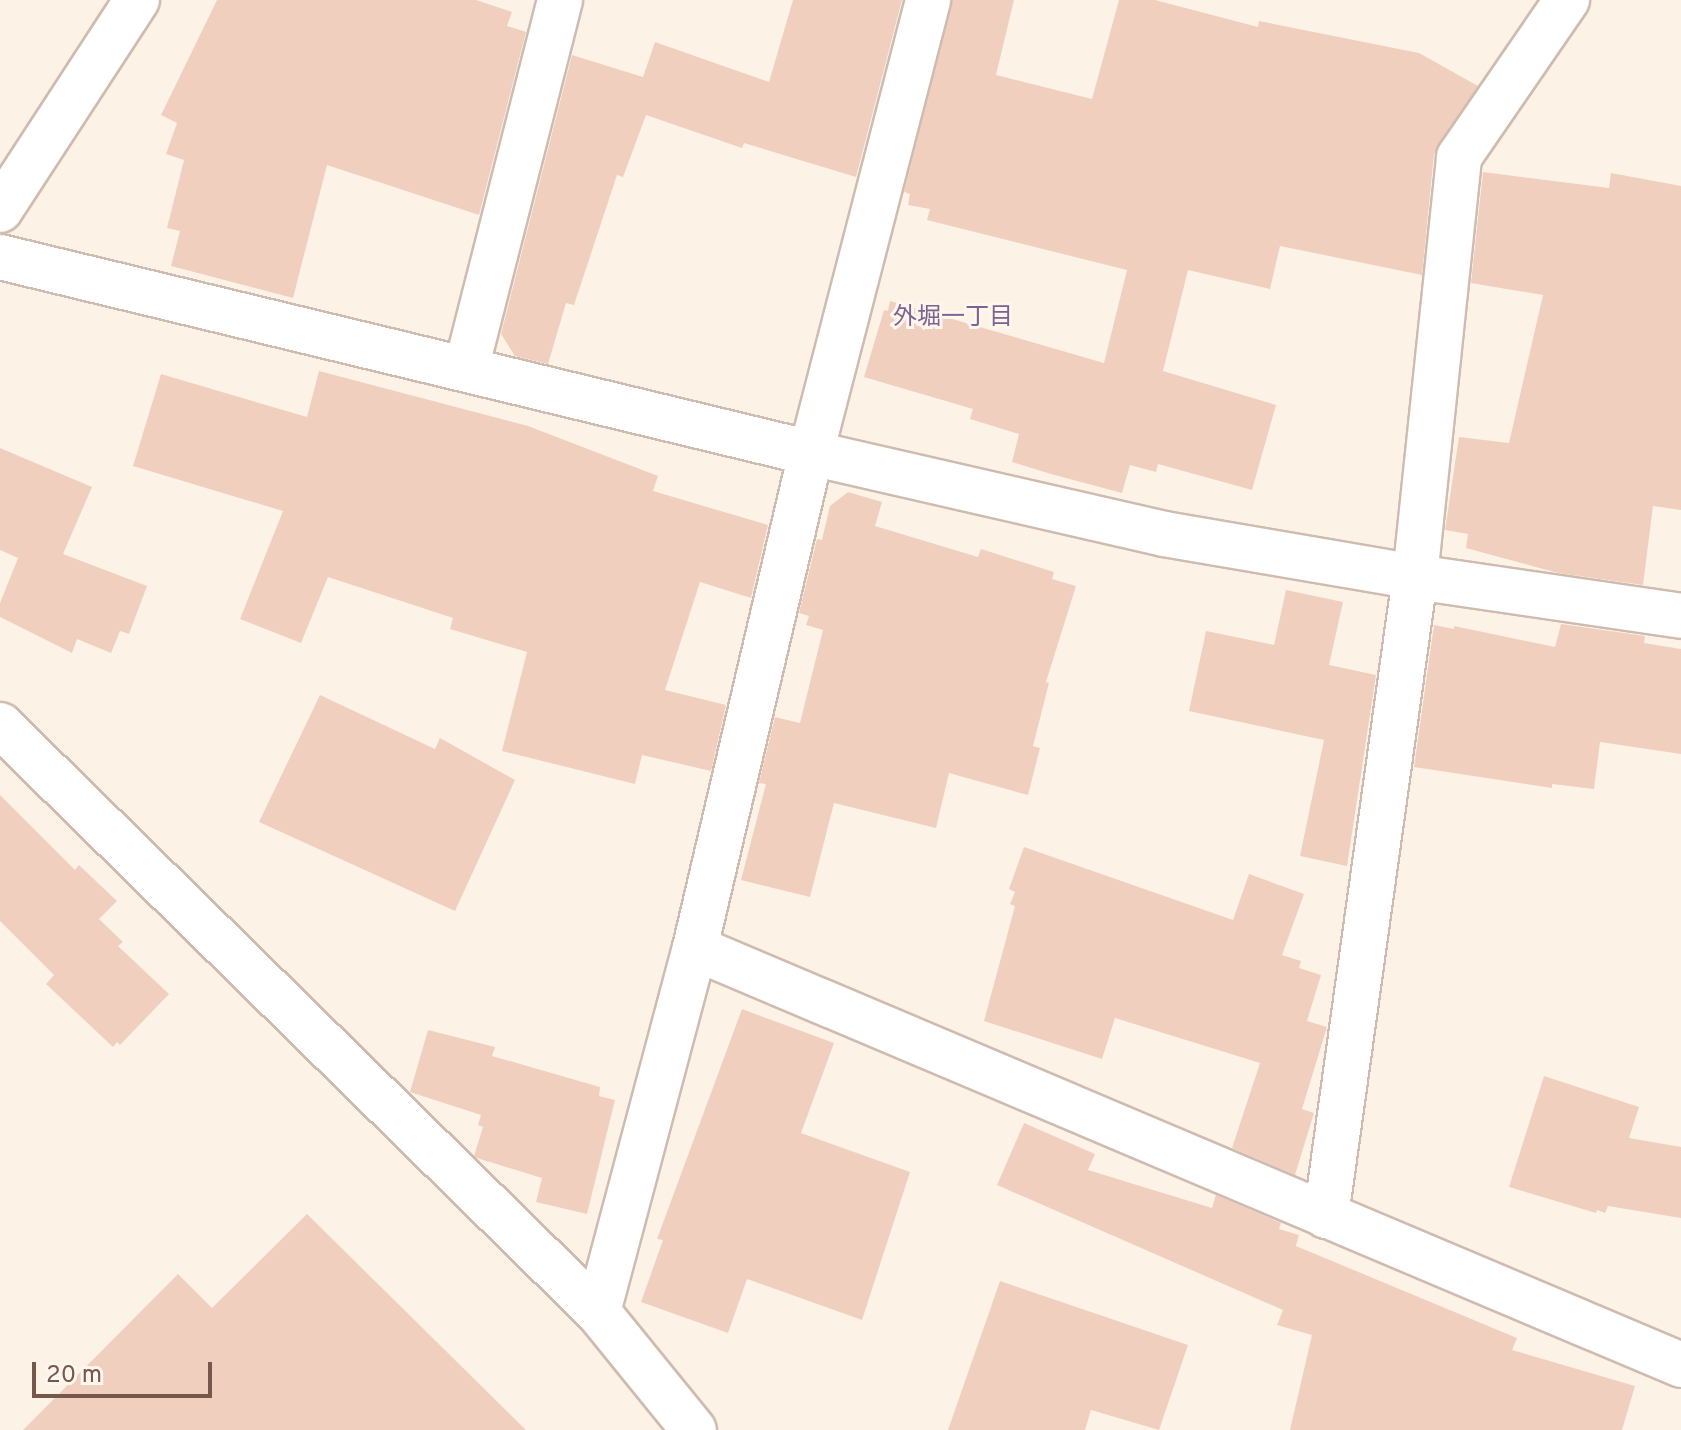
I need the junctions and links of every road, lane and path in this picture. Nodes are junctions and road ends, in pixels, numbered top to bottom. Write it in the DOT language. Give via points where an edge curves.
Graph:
graph roads {
  1 [pos="137,0"];
  2 [pos="560,0"];
  3 [pos="928,0"];
  4 [pos="1567,0"];
  5 [pos="0,210"];
  6 [pos="0,257"];
  7 [pos="466,369"];
  8 [pos="811,453"];
  9 [pos="1415,577"];
  10 [pos="1681,616"];
  11 [pos="0,725"];
  12 [pos="695,948"];
  13 [pos="1326,1216"];
  14 [pos="598,1312"];
  15 [pos="1681,1365"];
  16 [pos="694,1430"];
  1 -- 5 [label="street"];
  2 -- 7 [label="street"];
  3 -- 8 [label="street"];
  4 -- 9 [label="street" via="1459,157"];
  6 -- 7 [label="street"];
  7 -- 8 [label="street"];
  8 -- 9 [label="street" via="1164,534"];
  8 -- 12 [label="street"];
  9 -- 10 [label="street"];
  9 -- 13 [label="street"];
  11 -- 14 [label="street"];
  12 -- 13 [label="street"];
  12 -- 14 [label="street"];
  13 -- 15 [label="street"];
  14 -- 16 [label="street"];
}
